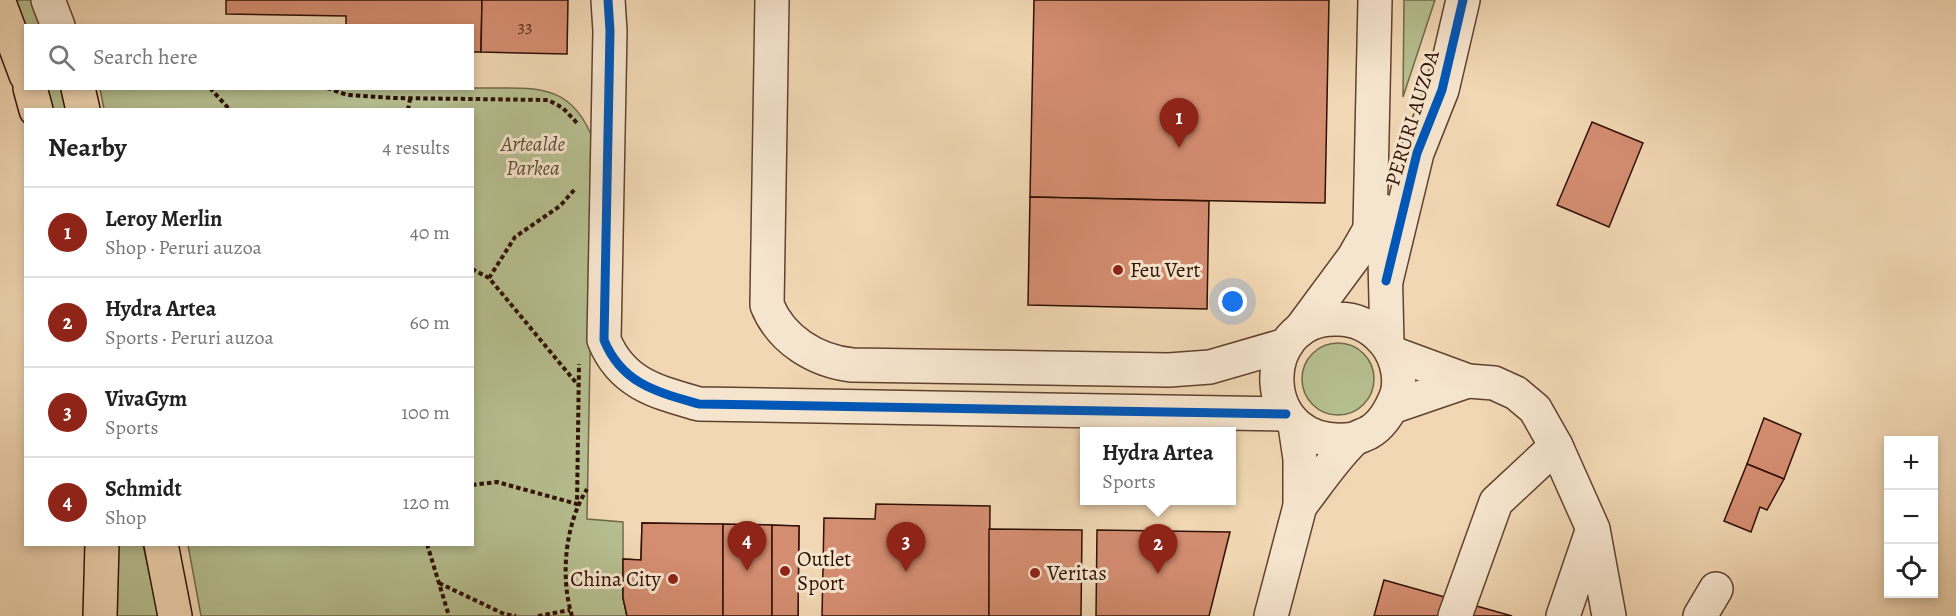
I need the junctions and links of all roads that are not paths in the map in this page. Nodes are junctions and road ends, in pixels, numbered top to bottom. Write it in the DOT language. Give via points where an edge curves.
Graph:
graph roads {
  1 [pos="48,0"];
  2 [pos="59,0"];
  3 [pos="608,0"];
  4 [pos="772,0"];
  5 [pos="1375,0"];
  6 [pos="1463,0"];
  7 [pos="0,5"];
  8 [pos="57,24"];
  9 [pos="64,24"];
  10 [pos="24,70"];
  11 [pos="31,90"];
  12 [pos="78,90"];
  13 [pos="35,108"];
  14 [pos="83,108"];
  15 [pos="1417,153"];
  16 [pos="1370,227"];
  17 [pos="1386,281"];
  18 [pos="1293,338"];
  19 [pos="1390,348"];
  20 [pos="1468,381"];
  21 [pos="1392,407"];
  22 [pos="1291,420"];
  23 [pos="1354,439"];
  24 [pos="1556,446"];
  25 [pos="1300,506"];
  26 [pos="1593,529"];
  27 [pos="102,546"];
  28 [pos="160,546"];
  29 [pos="100,616"];
  30 [pos="175,616"];
  31 [pos="1271,616"];
  32 [pos="1455,616"];
  33 [pos="1563,616"];
  34 [pos="1609,616"];
  1 -- 8 [label="street"];
  2 -- 9 [label="street"];
  3 -- 22 [label="street" via="604,340 613,360 655,392 699,404"];
  4 -- 18 [label="street" via="767,305 770,314 796,343 831,362 852,365 1168,370 1210,367"];
  5 -- 16 [label="street, PERURI AUZOA"];
  6 -- 15 [label="street, PERURI AUZOA" via="1442,90"];
  7 -- 10 [label="highway"];
  11 -- 13 [label="highway"];
  12 -- 14 [label="highway"];
  15 -- 16 [label="street, PERURI AUZOA"];
  15 -- 17 [label="street, PERURI AUZOA"];
  16 -- 17 [label="street, PERURI AUZOA" via="1380,233 1385,244"];
  16 -- 18 [label="street, PERURI AUZOA" via="1354,257"];
  17 -- 19 [label="street, PERURI AUZOA"];
  18 -- 19 [label="street" via="1330,318 1347,319 1376,332"];
  18 -- 22 [label="street" via="1280,358 1276,386"];
  19 -- 20 [label="street"];
  19 -- 21 [label="street" via="1398,370 1398,389"];
  20 -- 21 [label="street"];
  20 -- 24 [label="street" via="1494,383 1516,393 1535,409"];
  21 -- 23 [label="street" via="1376,427"];
  22 -- 23 [label="street" via="1323,440"];
  22 -- 25 [label="street" via="1300,459"];
  23 -- 25 [label="street"];
  24 -- 26 [label="street"];
  24 -- 32 [label="street" via="1496,502"];
  25 -- 31 [label="street"];
  26 -- 33 [label="street"];
  26 -- 34 [label="street"];
  27 -- 29 [label="highway"];
  28 -- 30 [label="highway"];
}
